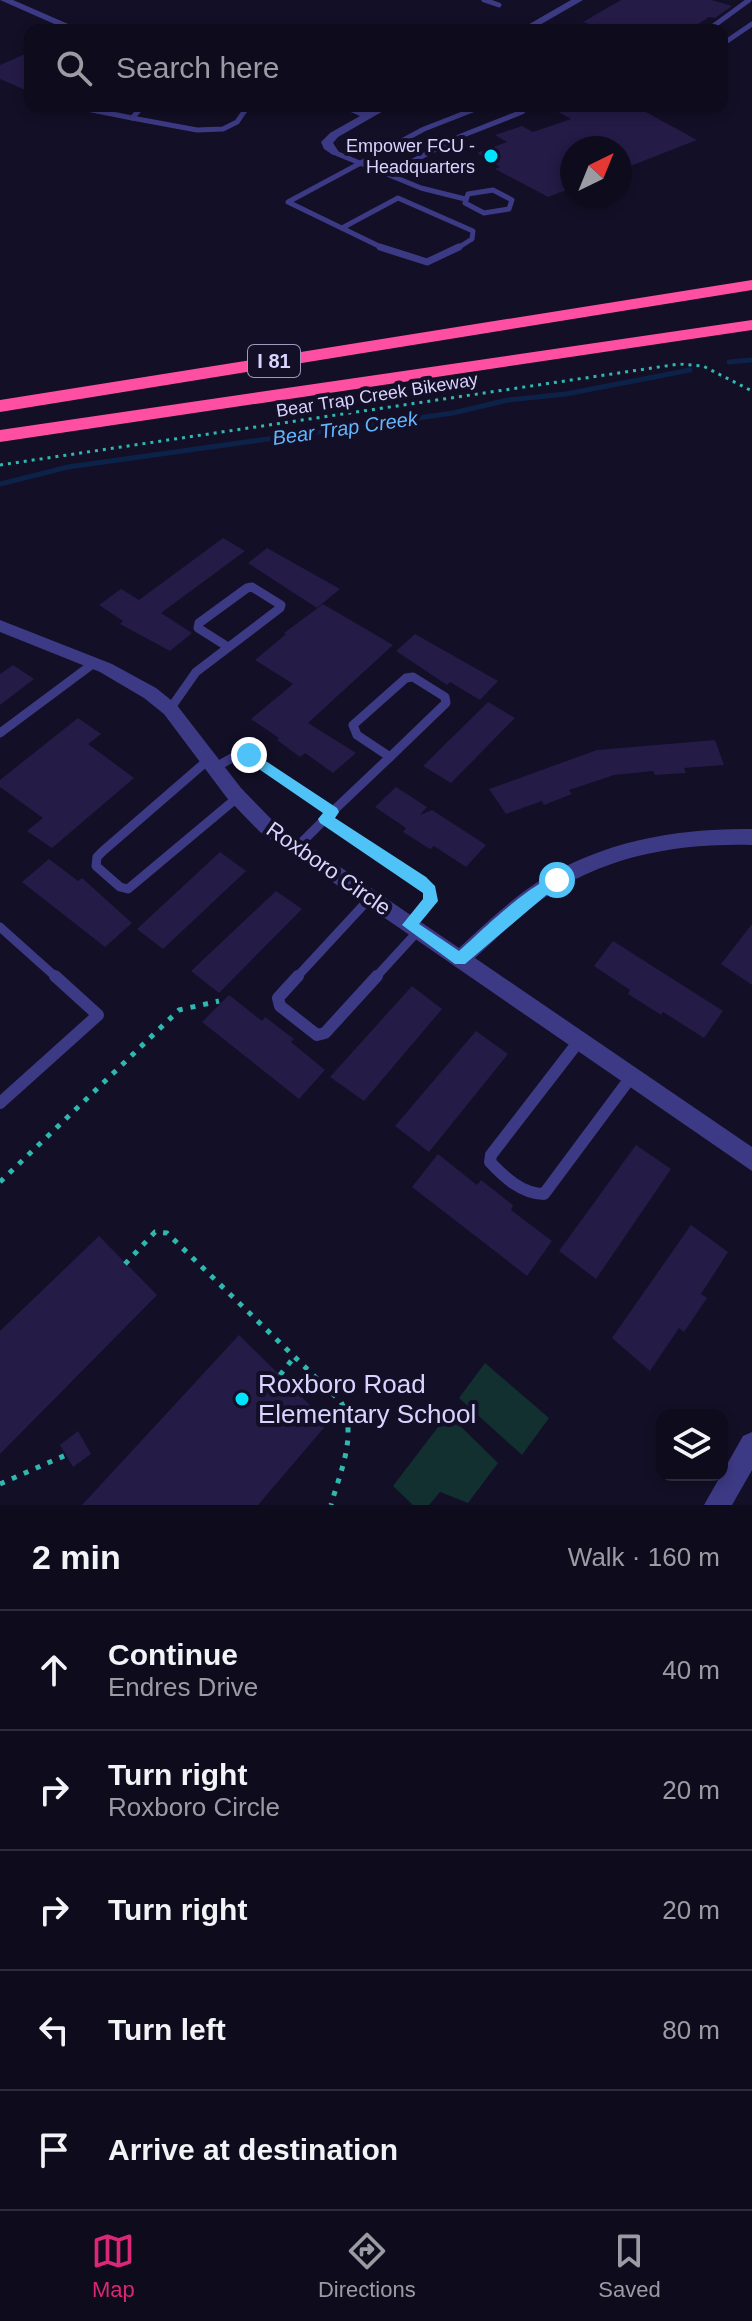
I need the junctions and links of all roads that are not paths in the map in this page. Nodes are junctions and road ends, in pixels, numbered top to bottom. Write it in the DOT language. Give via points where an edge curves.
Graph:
graph roads {
  1 [pos="5,0"];
  2 [pos="484,0"];
  3 [pos="578,0"];
  4 [pos="749,0"];
  5 [pos="499,5"];
  6 [pos="63,24"];
  7 [pos="535,24"];
  8 [pos="716,24"];
  9 [pos="752,24"];
  10 [pos="728,38"];
  11 [pos="104,112"];
  12 [pos="138,112"];
  13 [pos="245,112"];
  14 [pos="358,112"];
  15 [pos="376,112"];
  16 [pos="468,112"];
  17 [pos="522,112"];
  18 [pos="369,116"];
  19 [pos="132,118"];
  20 [pos="333,152"];
  21 [pos="359,162"];
  22 [pos="388,174"];
  23 [pos="419,187"];
  24 [pos="398,198"];
  25 [pos="465,199"];
  26 [pos="342,228"];
  27 [pos="752,285"];
  28 [pos="752,297"];
  29 [pos="548,316"];
  30 [pos="752,327"];
  31 [pos="0,406"];
  32 [pos="0,436"];
  33 [pos="0,626"];
  34 [pos="228,647"];
  35 [pos="94,663"];
  36 [pos="170,709"];
  37 [pos="0,733"];
  38 [pos="390,757"];
  39 [pos="212,764"];
  40 [pos="238,797"];
  41 [pos="328,816"];
  42 [pos="752,837"];
  43 [pos="297,847"];
  44 [pos="370,898"];
  45 [pos="0,927"];
  46 [pos="414,928"];
  47 [pos="460,959"];
  48 [pos="579,1041"];
  49 [pos="631,1077"];
  50 [pos="0,1103"];
  51 [pos="752,1160"];
  52 [pos="752,1445"];
  53 [pos="717,1505"];
  1 -- 6 [label="street"];
  2 -- 5 [label="lane"];
  3 -- 7 [label="street"];
  4 -- 8 [label="lane"];
  9 -- 10 [label="lane"];
  11 -- 19 [label="lane"];
  12 -- 19 [label="lane"];
  13 -- 19 [label="lane" via="222,130"];
  14 -- 18 [label="street"];
  15 -- 18 [label="street"];
  16 -- 21 [label="lane"];
  17 -- 22 [label="lane"];
  18 -- 20 [label="street" via="327,142"];
  20 -- 21 [label="lane"];
  21 -- 22 [label="lane"];
  21 -- 26 [label="lane" via="288,202"];
  22 -- 23 [label="lane"];
  23 -- 24 [label="lane"];
  23 -- 25 [label="lane"];
  24 -- 26 [label="lane"];
  24 -- 26 [label="lane" via="473,231 474,236 425,262"];
  25 -- 25 [label="lane" via="469,208 484,213 502,212 512,204 508,195 493,190 475,191"];
  27 -- 29 [label="highway"];
  28 -- 29 [label="highway, I 81"];
  29 -- 31 [label="highway, I 81"];
  30 -- 32 [label="highway, I 81"];
  33 -- 35 [label="street, Roxboro Circle"];
  34 -- 34 [label="lane" via="280,608 281,605 247,588 197,626"];
  34 -- 36 [label="lane" via="196,672"];
  35 -- 36 [label="street, Roxboro Circle"];
  35 -- 37 [label="lane"];
  36 -- 39 [label="street, Roxboro Circle"];
  38 -- 38 [label="lane" via="446,703 445,697 413,677 353,725 357,735"];
  38 -- 41 [label="lane"];
  39 -- 40 [label="street, Roxboro Circle"];
  39 -- 40 [label="lane" via="103,851 96,866 128,889"];
  39 -- 41 [label="lane" via="249,755"];
  40 -- 43 [label="street, Roxboro Circle" via="267,827"];
  41 -- 43 [label="lane"];
  41 -- 46 [label="lane" via="430,890 431,901"];
  42 -- 47 [label="street" via="663,841 601,859 559,879"];
  43 -- 44 [label="street, Roxboro Circle"];
  44 -- 46 [label="street, Roxboro Circle"];
  44 -- 46 [label="lane" via="278,998 280,1006 317,1035 325,1033"];
  45 -- 50 [label="lane" via="98,1015"];
  46 -- 47 [label="street, Roxboro Circle"];
  47 -- 48 [label="street, Roxboro Circle"];
  48 -- 49 [label="street, Roxboro Circle"];
  48 -- 49 [label="lane" via="491,1155 495,1168 529,1193 544,1194"];
  49 -- 51 [label="street, Roxboro Circle"];
  52 -- 53 [label="street"];
}
